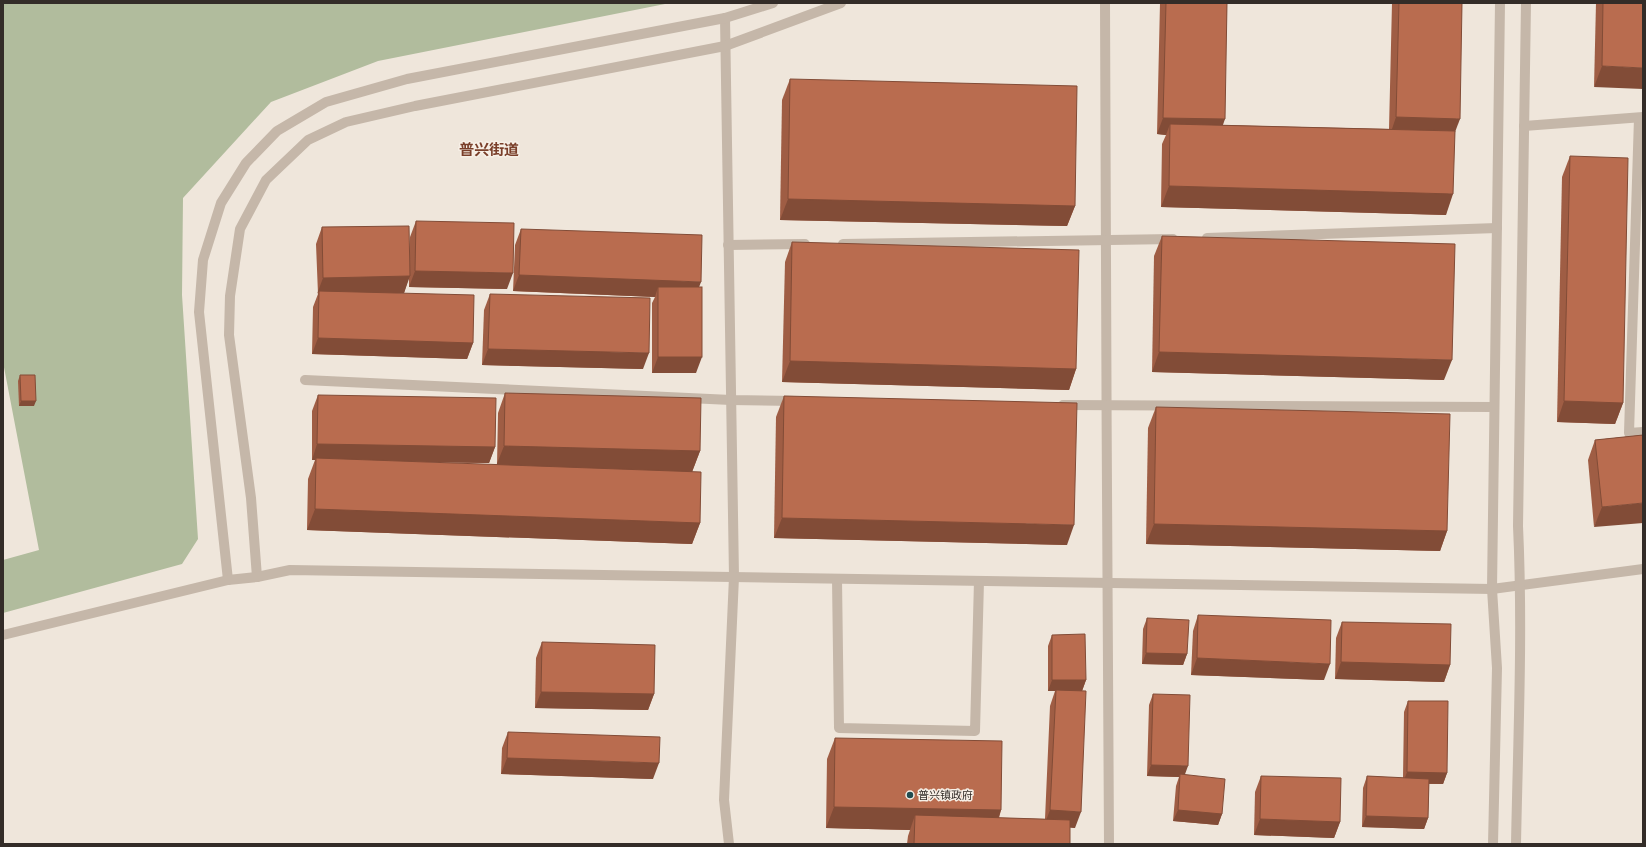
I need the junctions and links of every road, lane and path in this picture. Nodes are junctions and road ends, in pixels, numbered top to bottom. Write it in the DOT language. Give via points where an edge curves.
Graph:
graph roads {
  1 [pos="773,3"];
  2 [pos="841,3"];
  3 [pos="1105,3"];
  4 [pos="1500,3"];
  5 [pos="1526,3"];
  6 [pos="725,18"];
  7 [pos="725,46"];
  8 [pos="1641,118"];
  9 [pos="1524,126"];
  10 [pos="1497,228"];
  11 [pos="1183,238"];
  12 [pos="1199,238"];
  13 [pos="1104,241"];
  14 [pos="814,244"];
  15 [pos="830,244"];
  16 [pos="728,245"];
  17 [pos="305,380"];
  18 [pos="731,400"];
  19 [pos="809,401"];
  20 [pos="1052,405"];
  21 [pos="1107,406"];
  22 [pos="1493,406"];
  23 [pos="1643,432"];
  24 [pos="1643,569"];
  25 [pos="256,577"];
  26 [pos="734,577"];
  27 [pos="837,579"];
  28 [pos="228,580"];
  29 [pos="979,581"];
  30 [pos="1109,584"];
  31 [pos="1520,585"];
  32 [pos="1492,589"];
  33 [pos="3,636"];
  34 [pos="729,844"];
  35 [pos="1109,844"];
  36 [pos="1493,844"];
  37 [pos="1516,844"];
  1 -- 6 [label="street"];
  2 -- 7 [label="street"];
  3 -- 13 [label="street"];
  4 -- 10 [label="street"];
  5 -- 9 [label="street"];
  6 -- 7 [label="street"];
  6 -- 28 [label="street" via="406,79 326,102 277,131 246,162 221,202 203,260 199,312"];
  7 -- 16 [label="street"];
  7 -- 25 [label="street" via="415,106 346,122 308,140 266,180 240,229 230,296 229,335 251,498"];
  8 -- 9 [label="street"];
  8 -- 23 [label="street" via="1629,433"];
  9 -- 31 [label="street" via="1518,526"];
  10 -- 12 [label="street"];
  10 -- 22 [label="street"];
  11 -- 13 [label="street"];
  13 -- 15 [label="street"];
  13 -- 21 [label="street"];
  14 -- 16 [label="street"];
  16 -- 18 [label="street"];
  17 -- 18 [label="street"];
  18 -- 19 [label="street"];
  18 -- 26 [label="street"];
  20 -- 21 [label="street"];
  21 -- 22 [label="street"];
  21 -- 30 [label="street"];
  22 -- 32 [label="street"];
  24 -- 31 [label="street"];
  25 -- 26 [label="street" via="290,570"];
  25 -- 28 [label="street"];
  26 -- 27 [label="street"];
  26 -- 34 [label="street" via="724,800"];
  27 -- 29 [label="street"];
  27 -- 29 [label="street" via="840,728 975,731"];
  28 -- 33 [label="street"];
  29 -- 30 [label="street"];
  30 -- 32 [label="street"];
  30 -- 35 [label="street"];
  31 -- 32 [label="street"];
  31 -- 37 [label="street"];
  32 -- 36 [label="street" via="1497,668"];
}
